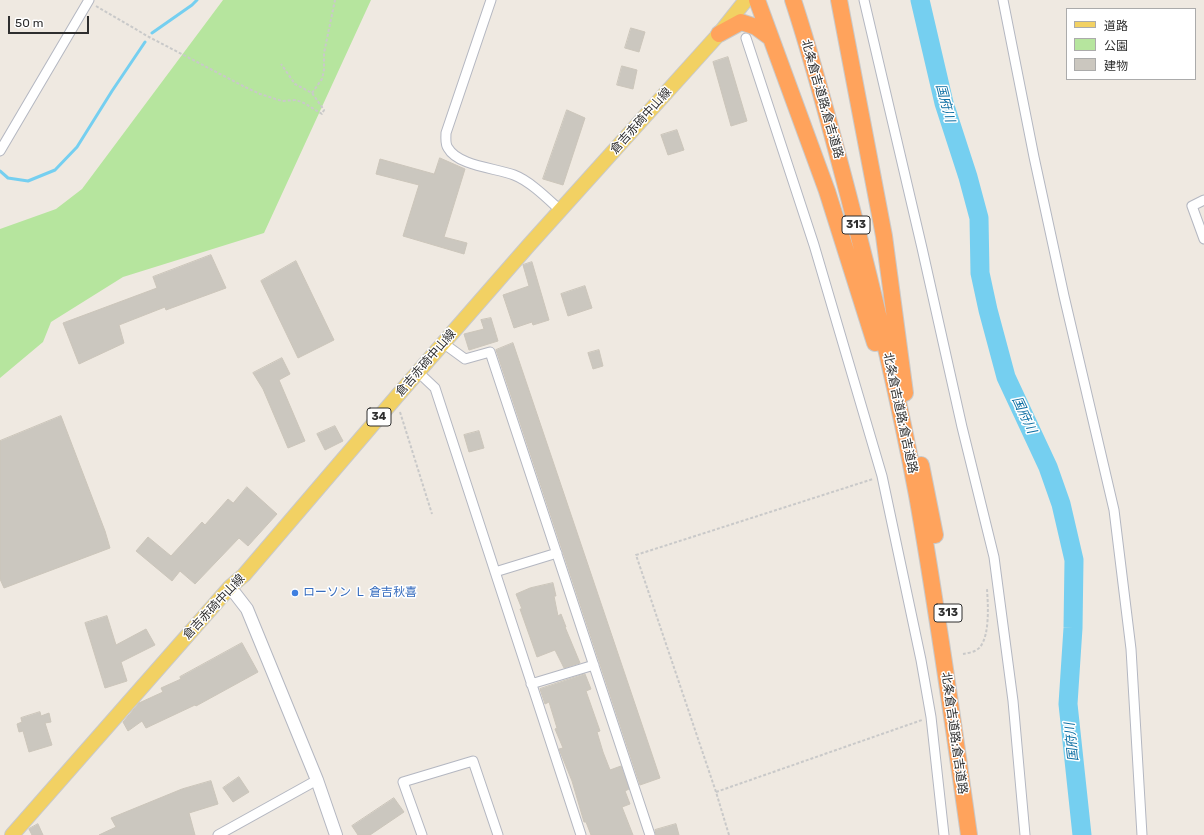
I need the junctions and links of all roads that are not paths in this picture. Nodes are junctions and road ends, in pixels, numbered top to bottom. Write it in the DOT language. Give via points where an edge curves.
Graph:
graph roads {
  1 [pos="88,0"];
  2 [pos="491,0"];
  3 [pos="746,0"];
  4 [pos="757,0"];
  5 [pos="793,0"];
  6 [pos="805,0"];
  7 [pos="840,0"];
  8 [pos="864,0"];
  9 [pos="1003,0"];
  10 [pos="719,34"];
  11 [pos="746,38"];
  12 [pos="771,38"];
  13 [pos="0,151"];
  14 [pos="1204,200"];
  15 [pos="561,210"];
  16 [pos="1204,239"];
  17 [pos="443,343"];
  18 [pos="418,372"];
  19 [pos="905,393"];
  20 [pos="908,452"];
  21 [pos="557,553"];
  22 [pos="495,572"];
  23 [pos="230,587"];
  24 [pos="594,665"];
  25 [pos="532,684"];
  26 [pos="317,780"];
  27 [pos="12,835"];
  28 [pos="218,835"];
  29 [pos="336,835"];
  30 [pos="422,835"];
  31 [pos="498,835"];
  32 [pos="581,835"];
  33 [pos="650,835"];
  34 [pos="944,835"];
  35 [pos="968,835"];
  36 [pos="978,835"];
  37 [pos="1024,835"];
  38 [pos="1142,835"];
  1 -- 13 [label="street"];
  2 -- 15 [label="street" via="446,133 447,147 462,160 516,176"];
  3 -- 10 [label="main road, 倉吉赤碕中山線 / 34"];
  4 -- 12 [label="highway"];
  5 -- 20 [label="highway, 北条倉吉道路;倉吉道路 / 313" via="825,106 866,261"];
  6 -- 19 [label="highway, 北条倉吉道路;倉吉道路 / 313" via="837,110"];
  7 -- 19 [label="highway" via="884,236"];
  8 -- 37 [label="street" via="994,557 1012,702"];
  9 -- 38 [label="street" via="1034,156 1114,510 1131,649"];
  10 -- 12 [label="highway" via="741,22 756,27"];
  10 -- 15 [label="main road, 倉吉赤碕中山線 / 34"];
  11 -- 34 [label="street" via="814,245 882,476 921,660"];
  12 -- 20 [label="highway" via="827,191"];
  14 -- 16 [label="street" via="1192,206"];
  15 -- 17 [label="main road, 倉吉赤碕中山線 / 34"];
  17 -- 18 [label="main road, 倉吉赤碕中山線 / 34"];
  17 -- 21 [label="street" via="465,359 490,352"];
  18 -- 22 [label="street" via="435,388"];
  18 -- 23 [label="main road, 倉吉赤碕中山線 / 34" via="244,575"];
  19 -- 36 [label="highway, 北条倉吉道路;倉吉道路 / 313" via="927,491 944,591"];
  20 -- 35 [label="highway, 北条倉吉道路;倉吉道路 / 313" via="953,717"];
  21 -- 22 [label="street"];
  21 -- 24 [label="street"];
  22 -- 25 [label="street"];
  23 -- 26 [label="street" via="247,609"];
  23 -- 27 [label="main road, 倉吉赤碕中山線 / 34"];
  24 -- 25 [label="street"];
  24 -- 33 [label="street"];
  25 -- 32 [label="street"];
  26 -- 28 [label="street"];
  26 -- 29 [label="street"];
  30 -- 31 [label="street" via="403,782 473,762"];
}
